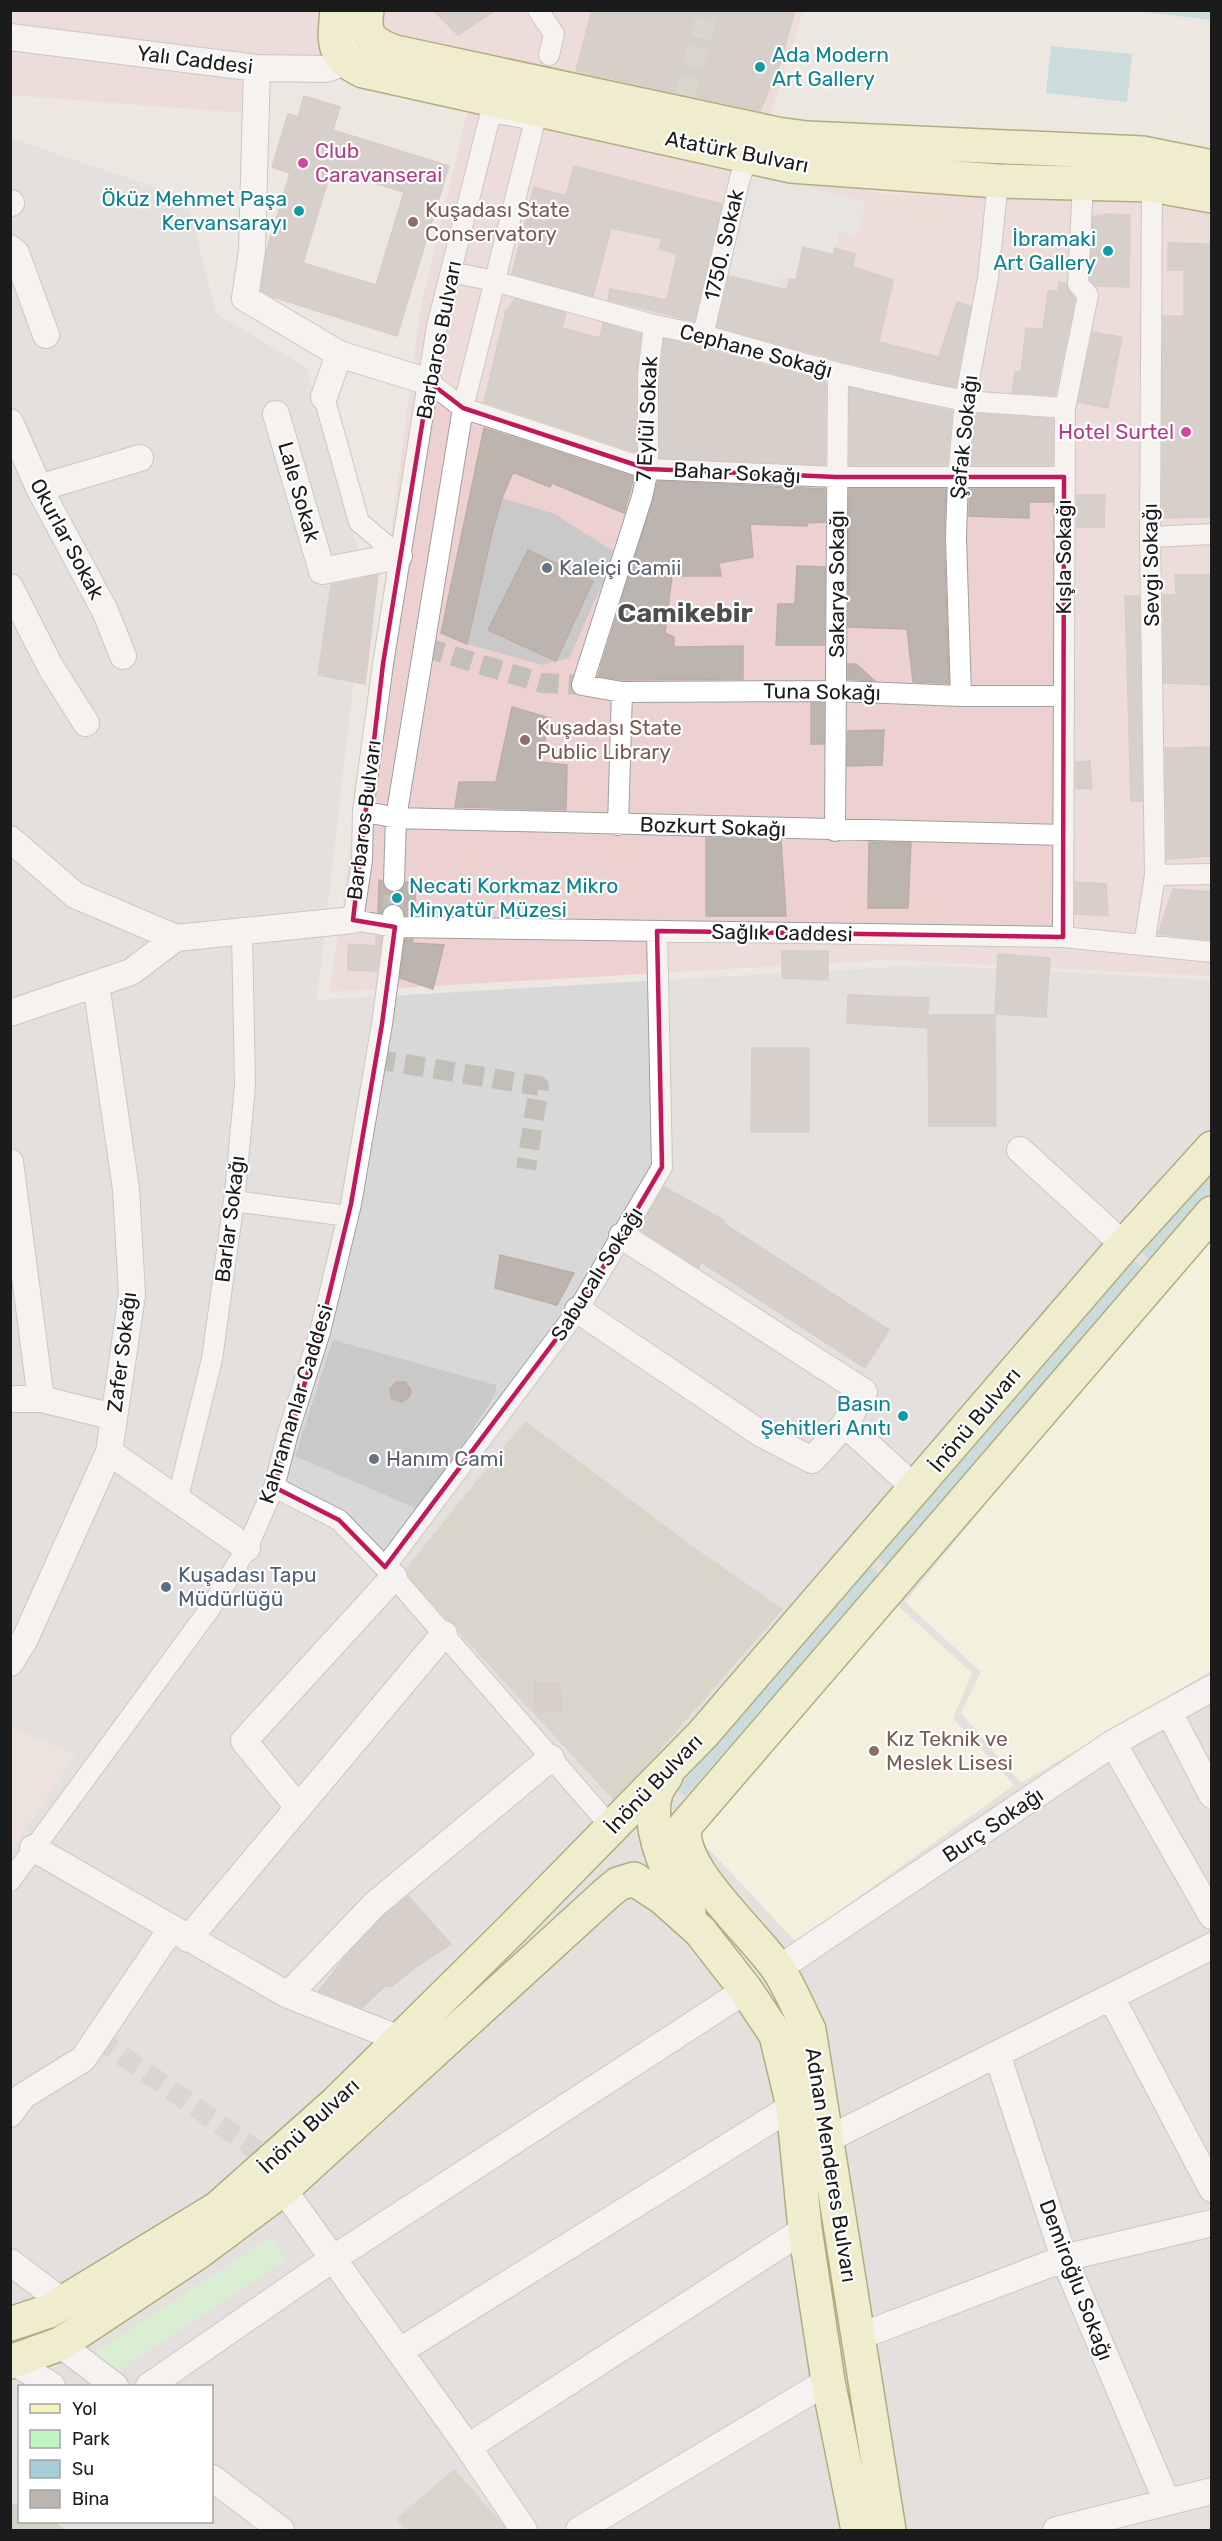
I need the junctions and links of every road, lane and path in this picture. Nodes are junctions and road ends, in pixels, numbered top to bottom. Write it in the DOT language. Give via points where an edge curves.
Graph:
graph roads {
  1 [pos="337,10"];
  2 [pos="538,10"];
  3 [pos="368,24"];
  4 [pos="10,37"];
  5 [pos="549,55"];
  6 [pos="344,59"];
  7 [pos="257,68"];
  8 [pos="748,156"];
  9 [pos="1212,167"];
  10 [pos="998,181"];
  11 [pos="1083,183"];
  12 [pos="1152,185"];
  13 [pos="1212,196"];
  14 [pos="10,248"];
  15 [pos="451,272"];
  16 [pos="494,281"];
  17 [pos="654,325"];
  18 [pos="45,335"];
  19 [pos="703,335"];
  20 [pos="339,354"];
  21 [pos="838,373"];
  22 [pos="429,382"];
  23 [pos="324,397"];
  24 [pos="965,401"];
  25 [pos="463,408"];
  26 [pos="1065,408"];
  27 [pos="276,414"];
  28 [pos="10,422"];
  29 [pos="140,458"];
  30 [pos="648,469"];
  31 [pos="836,477"];
  32 [pos="958,477"];
  33 [pos="1064,477"];
  34 [pos="39,488"];
  35 [pos="1212,534"];
  36 [pos="1150,537"];
  37 [pos="399,556"];
  38 [pos="10,587"];
  39 [pos="123,656"];
  40 [pos="582,685"];
  41 [pos="837,691"];
  42 [pos="622,692"];
  43 [pos="962,696"];
  44 [pos="1063,696"];
  45 [pos="86,723"];
  46 [pos="363,811"];
  47 [pos="396,818"];
  48 [pos="618,825"];
  49 [pos="835,831"];
  50 [pos="1064,835"];
  51 [pos="10,839"];
  52 [pos="1212,874"];
  53 [pos="1155,875"];
  54 [pos="394,881"];
  55 [pos="352,920"];
  56 [pos="394,921"];
  57 [pos="242,931"];
  58 [pos="657,931"];
  59 [pos="1063,937"];
  60 [pos="176,938"];
  61 [pos="1144,945"];
  62 [pos="1212,952"];
  63 [pos="96,984"];
  64 [pos="10,1013"];
  65 [pos="1212,1148"];
  66 [pos="1020,1150"];
  67 [pos="10,1162"];
  68 [pos="234,1201"];
  69 [pos="1212,1213"];
  70 [pos="14,1215"];
  71 [pos="348,1216"];
  72 [pos="622,1236"];
  73 [pos="1124,1245"];
  74 [pos="578,1310"];
  75 [pos="10,1399"];
  76 [pos="41,1400"];
  77 [pos="114,1417"];
  78 [pos="845,1424"];
  79 [pos="110,1452"];
  80 [pos="274,1487"];
  81 [pos="916,1489"];
  82 [pos="177,1501"];
  83 [pos="247,1548"];
  84 [pos="390,1572"];
  85 [pos="444,1634"];
  86 [pos="12,1658"];
  87 [pos="1212,1688"];
  88 [pos="1169,1712"];
  89 [pos="1113,1743"];
  90 [pos="551,1758"];
  91 [pos="672,1767"];
  92 [pos="1212,1795"];
  93 [pos="298,1808"];
  94 [pos="612,1828"];
  95 [pos="683,1837"];
  96 [pos="33,1848"];
  97 [pos="10,1881"];
  98 [pos="618,1884"];
  99 [pos="1212,1916"];
  100 [pos="700,1931"];
  101 [pos="179,1934"];
  102 [pos="1212,1946"];
  103 [pos="778,1969"];
  104 [pos="746,1990"];
  105 [pos="288,1995"];
  106 [pos="1111,1997"];
  107 [pos="400,2039"];
  108 [pos="997,2054"];
  109 [pos="793,2106"];
  110 [pos="10,2114"];
  111 [pos="828,2139"];
  112 [pos="283,2189"];
  113 [pos="1212,2189"];
  114 [pos="1212,2223"];
  115 [pos="806,2229"];
  116 [pos="334,2258"];
  117 [pos="1064,2258"];
  118 [pos="10,2262"];
  119 [pos="56,2306"];
  120 [pos="10,2324"];
  121 [pos="858,2337"];
  122 [pos="60,2344"];
  123 [pos="400,2351"];
  124 [pos="12,2362"];
  125 [pos="828,2381"];
  126 [pos="50,2385"];
  127 [pos="114,2385"];
  128 [pos="150,2385"];
  129 [pos="468,2447"];
  130 [pos="214,2482"];
  131 [pos="1212,2490"];
  132 [pos="1167,2502"];
  133 [pos="267,2527"];
  134 [pos="524,2530"];
  135 [pos="579,2530"];
  136 [pos="858,2530"];
  137 [pos="889,2530"];
  138 [pos="1056,2530"];
  1 -- 6 [label="main road" via="334,43"];
  2 -- 5 [label="street" via="554,34"];
  3 -- 6 [label="street, Yalı Caddesi"];
  3 -- 9 [label="main road, Atatürk Bulvarı" via="376,45 395,52 777,134 1142,153"];
  4 -- 7 [label="street, Yalı Caddesi"];
  6 -- 7 [label="street, Yalı Caddesi" via="326,69"];
  6 -- 8 [label="main road, Atatürk Bulvarı" via="363,71"];
  7 -- 20 [label="street" via="252,250 245,297"];
  8 -- 10 [label="main road, Atatürk Bulvarı" via="792,166"];
  8 -- 19 [label="street, 1750. Sokak"];
  10 -- 11 [label="main road, Atatürk Bulvarı"];
  10 -- 24 [label="street, Şafak Sokağı" via="988,278"];
  11 -- 12 [label="main road, Atatürk Bulvarı"];
  11 -- 26 [label="street, Kışla Sokağı" via="1078,284 1088,295"];
  12 -- 13 [label="main road, Atatürk Bulvarı"];
  12 -- 36 [label="street, Sevgi Sokağı"];
  14 -- 18 [label="street" via="16,253"];
  15 -- 16 [label="street, Cephane Sokağı"];
  15 -- 16 [label="street, Barbaros Bulvarı" via="491,112 536,120"];
  15 -- 22 [label="street, Barbaros Bulvarı" via="437,326"];
  16 -- 17 [label="street, Cephane Sokağı"];
  16 -- 25 [label="street, Barbaros Bulvarı"];
  17 -- 19 [label="street, Cephane Sokağı"];
  17 -- 30 [label="street, 7 Eylül Sokak" via="648,375"];
  19 -- 21 [label="street, Cephane Sokağı"];
  20 -- 22 [label="street"];
  20 -- 23 [label="street"];
  21 -- 24 [label="street, Cephane Sokağı"];
  21 -- 31 [label="street, Sakarya Sokağı"];
  22 -- 25 [label="street, Bahar Sokağı"];
  22 -- 37 [label="street, Barbaros Bulvarı"];
  23 -- 37 [label="street" via="359,522"];
  24 -- 26 [label="street, Cephane Sokağı"];
  24 -- 32 [label="street, Şafak Sokağı"];
  25 -- 30 [label="street, Bahar Sokağı"];
  25 -- 47 [label="street, Barbaros Bulvarı"];
  26 -- 33 [label="street, Kışla Sokağı"];
  27 -- 37 [label="street, Lale Sokak" via="322,571"];
  28 -- 34 [label="street, Okurlar Sokak"];
  29 -- 34 [label="street"];
  30 -- 31 [label="street, Bahar Sokağı"];
  30 -- 40 [label="street, 7 Eylül Sokak"];
  31 -- 32 [label="street, Bahar Sokağı"];
  31 -- 41 [label="street, Sakarya Sokağı"];
  32 -- 33 [label="street, Bahar Sokağı"];
  32 -- 43 [label="street, Şafak Sokağı" via="956,537"];
  33 -- 44 [label="street, Kışla Sokağı"];
  34 -- 39 [label="street, Okurlar Sokak" via="105,611"];
  35 -- 36 [label="street"];
  36 -- 53 [label="street, Sevgi Sokağı"];
  37 -- 46 [label="street, Barbaros Bulvarı"];
  38 -- 45 [label="street" via="50,666"];
  40 -- 42 [label="street, Tuna Sokağı"];
  41 -- 42 [label="street, Tuna Sokağı"];
  41 -- 43 [label="street, Tuna Sokağı"];
  41 -- 49 [label="street, Sakarya Sokağı"];
  42 -- 48 [label="street"];
  43 -- 44 [label="street, Tuna Sokağı"];
  44 -- 50 [label="street, Kışla Sokağı"];
  46 -- 47 [label="street, Bozkurt Sokağı"];
  46 -- 55 [label="street, Barbaros Bulvarı" via="362,860"];
  47 -- 48 [label="street, Bozkurt Sokağı"];
  47 -- 54 [label="street, Barbaros Bulvarı"];
  48 -- 49 [label="street, Bozkurt Sokağı"];
  49 -- 50 [label="street, Bozkurt Sokağı"];
  50 -- 59 [label="street, Kışla Sokağı"];
  51 -- 60 [label="street" via="75,895"];
  52 -- 53 [label="street"];
  53 -- 61 [label="street, Sevgi Sokağı"];
  55 -- 56 [label="street, Sağlık Caddesi"];
  55 -- 57 [label="street"];
  56 -- 58 [label="street, Sağlık Caddesi"];
  56 -- 71 [label="street, Kahramanlar Caddesi" via="382,1024"];
  57 -- 60 [label="street"];
  57 -- 68 [label="street, Barlar Sokağı" via="245,1085"];
  58 -- 59 [label="street, Sağlık Caddesi"];
  58 -- 72 [label="street, Sabucalı Sokağı" via="662,1167"];
  59 -- 61 [label="street, Sağlık Caddesi"];
  60 -- 63 [label="street" via="131,972"];
  61 -- 62 [label="street, Sağlık Caddesi"];
  63 -- 64 [label="street"];
  63 -- 77 [label="street, Zafer Sokağı" via="126,1190 132,1295"];
  65 -- 73 [label="main road, İnönü Bulvarı"];
  66 -- 73 [label="street"];
  67 -- 70 [label="street"];
  68 -- 71 [label="street"];
  68 -- 82 [label="street, Barlar Sokağı" via="212,1359"];
  69 -- 95 [label="main road, İnönü Bulvarı" via="685,1826"];
  70 -- 76 [label="street"];
  71 -- 80 [label="street, Kahramanlar Caddesi" via="320,1332"];
  72 -- 74 [label="street, Sabucalı Sokağı"];
  72 -- 78 [label="street" via="864,1392"];
  73 -- 81 [label="main road, İnönü Bulvarı"];
  74 -- 78 [label="street" via="760,1433 812,1460"];
  74 -- 84 [label="street, Sabucalı Sokağı"];
  75 -- 76 [label="street"];
  76 -- 77 [label="street"];
  77 -- 79 [label="street, Zafer Sokağı"];
  78 -- 81 [label="street"];
  79 -- 82 [label="street"];
  79 -- 86 [label="street, Zafer Sokağı"];
  80 -- 83 [label="street, Kahramanlar Caddesi"];
  80 -- 84 [label="street" via="339,1520"];
  81 -- 91 [label="main road, İnönü Bulvarı"];
  82 -- 83 [label="street"];
  83 -- 96 [label="street, Kahramanlar Caddesi" via="209,1610"];
  84 -- 85 [label="street"];
  84 -- 93 [label="street" via="244,1741"];
  85 -- 90 [label="street"];
  85 -- 93 [label="street"];
  87 -- 88 [label="street, Burç Sokağı"];
  88 -- 89 [label="street, Burç Sokağı"];
  88 -- 92 [label="street"];
  89 -- 99 [label="street"];
  89 -- 103 [label="street, Burç Sokağı"];
  90 -- 94 [label="street"];
  90 -- 105 [label="street" via="375,1904"];
  91 -- 94 [label="main road, İnönü Bulvarı"];
  91 -- 100 [label="main road, Adnan Menderes Bulvarı" via="656,1791 656,1826 666,1869"];
  93 -- 101 [label="street"];
  94 -- 107 [label="main road, İnönü Bulvarı"];
  95 -- 103 [label="main road, Adnan Menderes Bulvarı" via="687,1854 702,1878"];
  96 -- 97 [label="street, Kahramanlar Caddesi"];
  96 -- 101 [label="street"];
  98 -- 100 [label="main road, Adnan Menderes Bulvarı" via="634,1879"];
  98 -- 112 [label="main road, İnönü Bulvarı"];
  100 -- 104 [label="main road, Adnan Menderes Bulvarı"];
  101 -- 105 [label="street"];
  101 -- 110 [label="street" via="83,2059 23,2096"];
  102 -- 106 [label="street"];
  103 -- 111 [label="main road, Adnan Menderes Bulvarı" via="809,2030"];
  104 -- 109 [label="main road, Adnan Menderes Bulvarı" via="776,2035"];
  104 -- 116 [label="street"];
  105 -- 107 [label="street"];
  106 -- 108 [label="street"];
  106 -- 113 [label="street"];
  107 -- 119 [label="main road, İnönü Bulvarı" via="336,2103 218,2208"];
  108 -- 111 [label="street"];
  108 -- 117 [label="street, Demiroğlu Sokağı"];
  109 -- 115 [label="main road, Adnan Menderes Bulvarı"];
  109 -- 123 [label="street"];
  111 -- 121 [label="main road, Adnan Menderes Bulvarı"];
  112 -- 116 [label="street"];
  112 -- 122 [label="main road, İnönü Bulvarı" via="197,2253"];
  114 -- 117 [label="street"];
  115 -- 125 [label="main road, Adnan Menderes Bulvarı"];
  115 -- 129 [label="street"];
  116 -- 123 [label="street"];
  116 -- 128 [label="street"];
  117 -- 121 [label="street"];
  117 -- 132 [label="street, Demiroğlu Sokağı"];
  118 -- 119 [label="street"];
  119 -- 120 [label="main road, İnönü Bulvarı"];
  119 -- 122 [label="main road"];
  121 -- 137 [label="main road, Adnan Menderes Bulvarı"];
  122 -- 124 [label="main road, İnönü Bulvarı"];
  122 -- 127 [label="street"];
  123 -- 129 [label="street"];
  124 -- 126 [label="street"];
  125 -- 135 [label="street"];
  125 -- 136 [label="main road, Adnan Menderes Bulvarı"];
  129 -- 134 [label="street"];
  130 -- 133 [label="street"];
  131 -- 132 [label="street"];
  132 -- 138 [label="street"];
}
